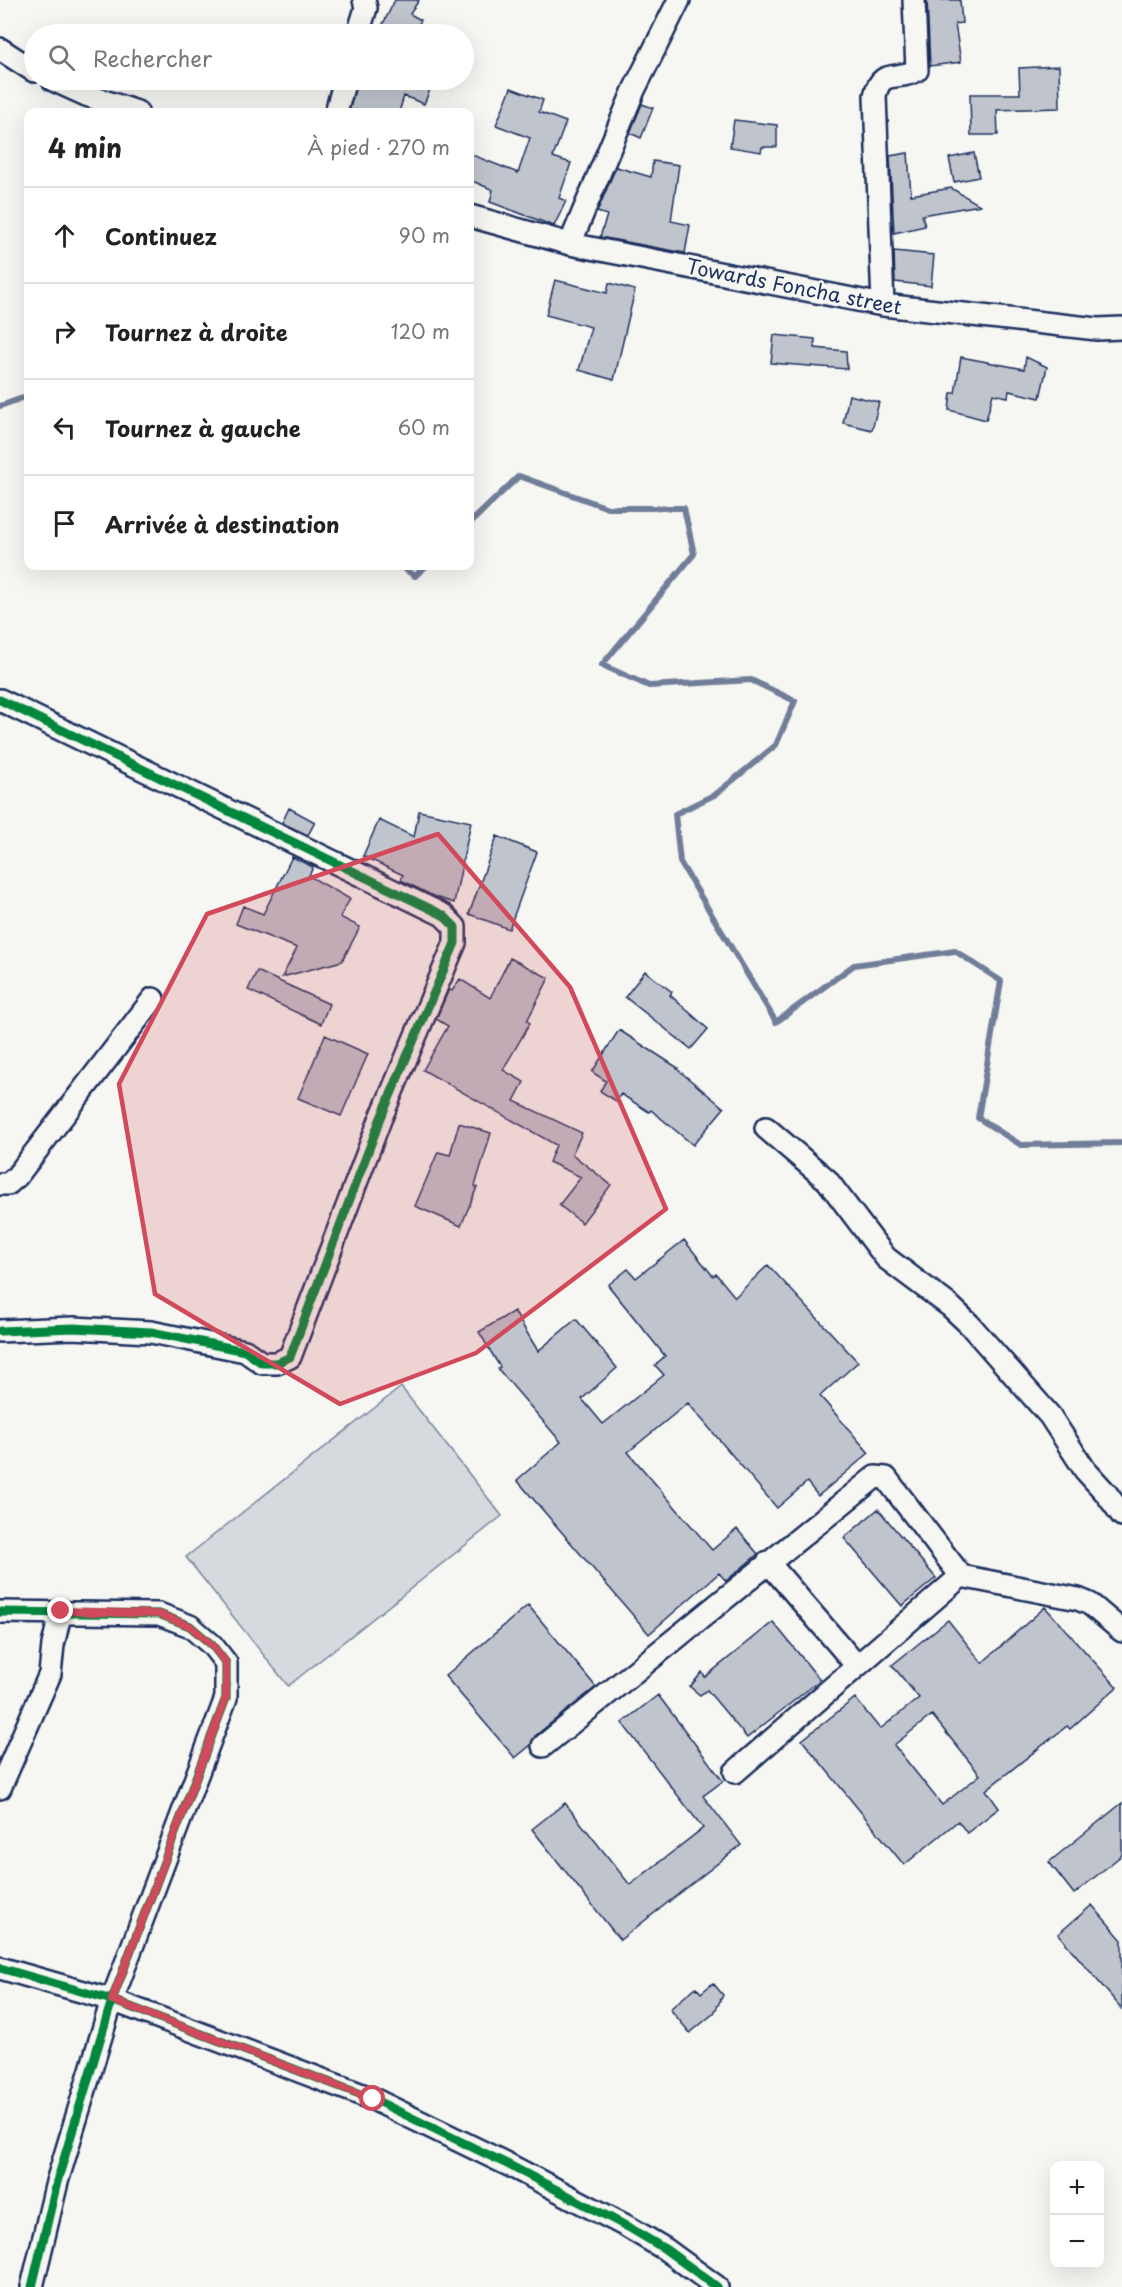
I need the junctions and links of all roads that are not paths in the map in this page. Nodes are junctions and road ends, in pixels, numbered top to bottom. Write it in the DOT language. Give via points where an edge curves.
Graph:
graph roads {
  1 [pos="364,0"];
  2 [pos="679,0"];
  3 [pos="914,0"];
  4 [pos="361,24"];
  5 [pos="0,49"];
  6 [pos="24,65"];
  7 [pos="75,90"];
  8 [pos="342,90"];
  9 [pos="125,108"];
  10 [pos="337,108"];
  11 [pos="474,217"];
  12 [pos="570,243"];
  13 [pos="883,305"];
  14 [pos="1122,328"];
  15 [pos="0,700"];
  16 [pos="153,999"];
  17 [pos="766,1128"];
  18 [pos="0,1184"];
  19 [pos="0,1331"];
  20 [pos="1122,1515"];
  21 [pos="768,1562"];
  22 [pos="961,1576"];
  23 [pos="61,1611"];
  24 [pos="0,1612"];
  25 [pos="1122,1631"];
  26 [pos="857,1666"];
  27 [pos="543,1746"];
  28 [pos="735,1772"];
  29 [pos="0,1788"];
  30 [pos="0,1968"];
  31 [pos="112,2000"];
  32 [pos="32,2287"];
  33 [pos="717,2287"];
  1 -- 4 [label="street"];
  2 -- 12 [label="street" via="634,90"];
  3 -- 13 [label="street" via="917,70 885,78 877,85 875,96"];
  5 -- 6 [label="street"];
  7 -- 9 [label="street"];
  8 -- 10 [label="street"];
  11 -- 12 [label="street, Towards Foncha street"];
  12 -- 13 [label="street, Towards Foncha street"];
  13 -- 14 [label="street, Towards Foncha street" via="1097,329"];
  15 -- 19 [label="street" via="443,915 455,927 455,943 380,1119 290,1357 277,1363 262,1363 245,1351 151,1332 74,1328"];
  16 -- 18 [label="street" via="17,1176 8,1184"];
  17 -- 20 [label="street" via="827,1180 886,1258 969,1324 1050,1416 1085,1470"];
  21 -- 22 [label="street" via="875,1477 886,1478"];
  21 -- 26 [label="street"];
  21 -- 27 [label="street"];
  22 -- 25 [label="street" via="1078,1599 1090,1604"];
  22 -- 26 [label="street"];
  23 -- 24 [label="street"];
  23 -- 29 [label="street" via="50,1674"];
  23 -- 31 [label="street" via="159,1614 190,1626 226,1663 226,1698"];
  26 -- 28 [label="street"];
  30 -- 31 [label="street"];
  31 -- 32 [label="street" via="57,2182"];
  31 -- 33 [label="street" via="373,2099 628,2227"];
}
